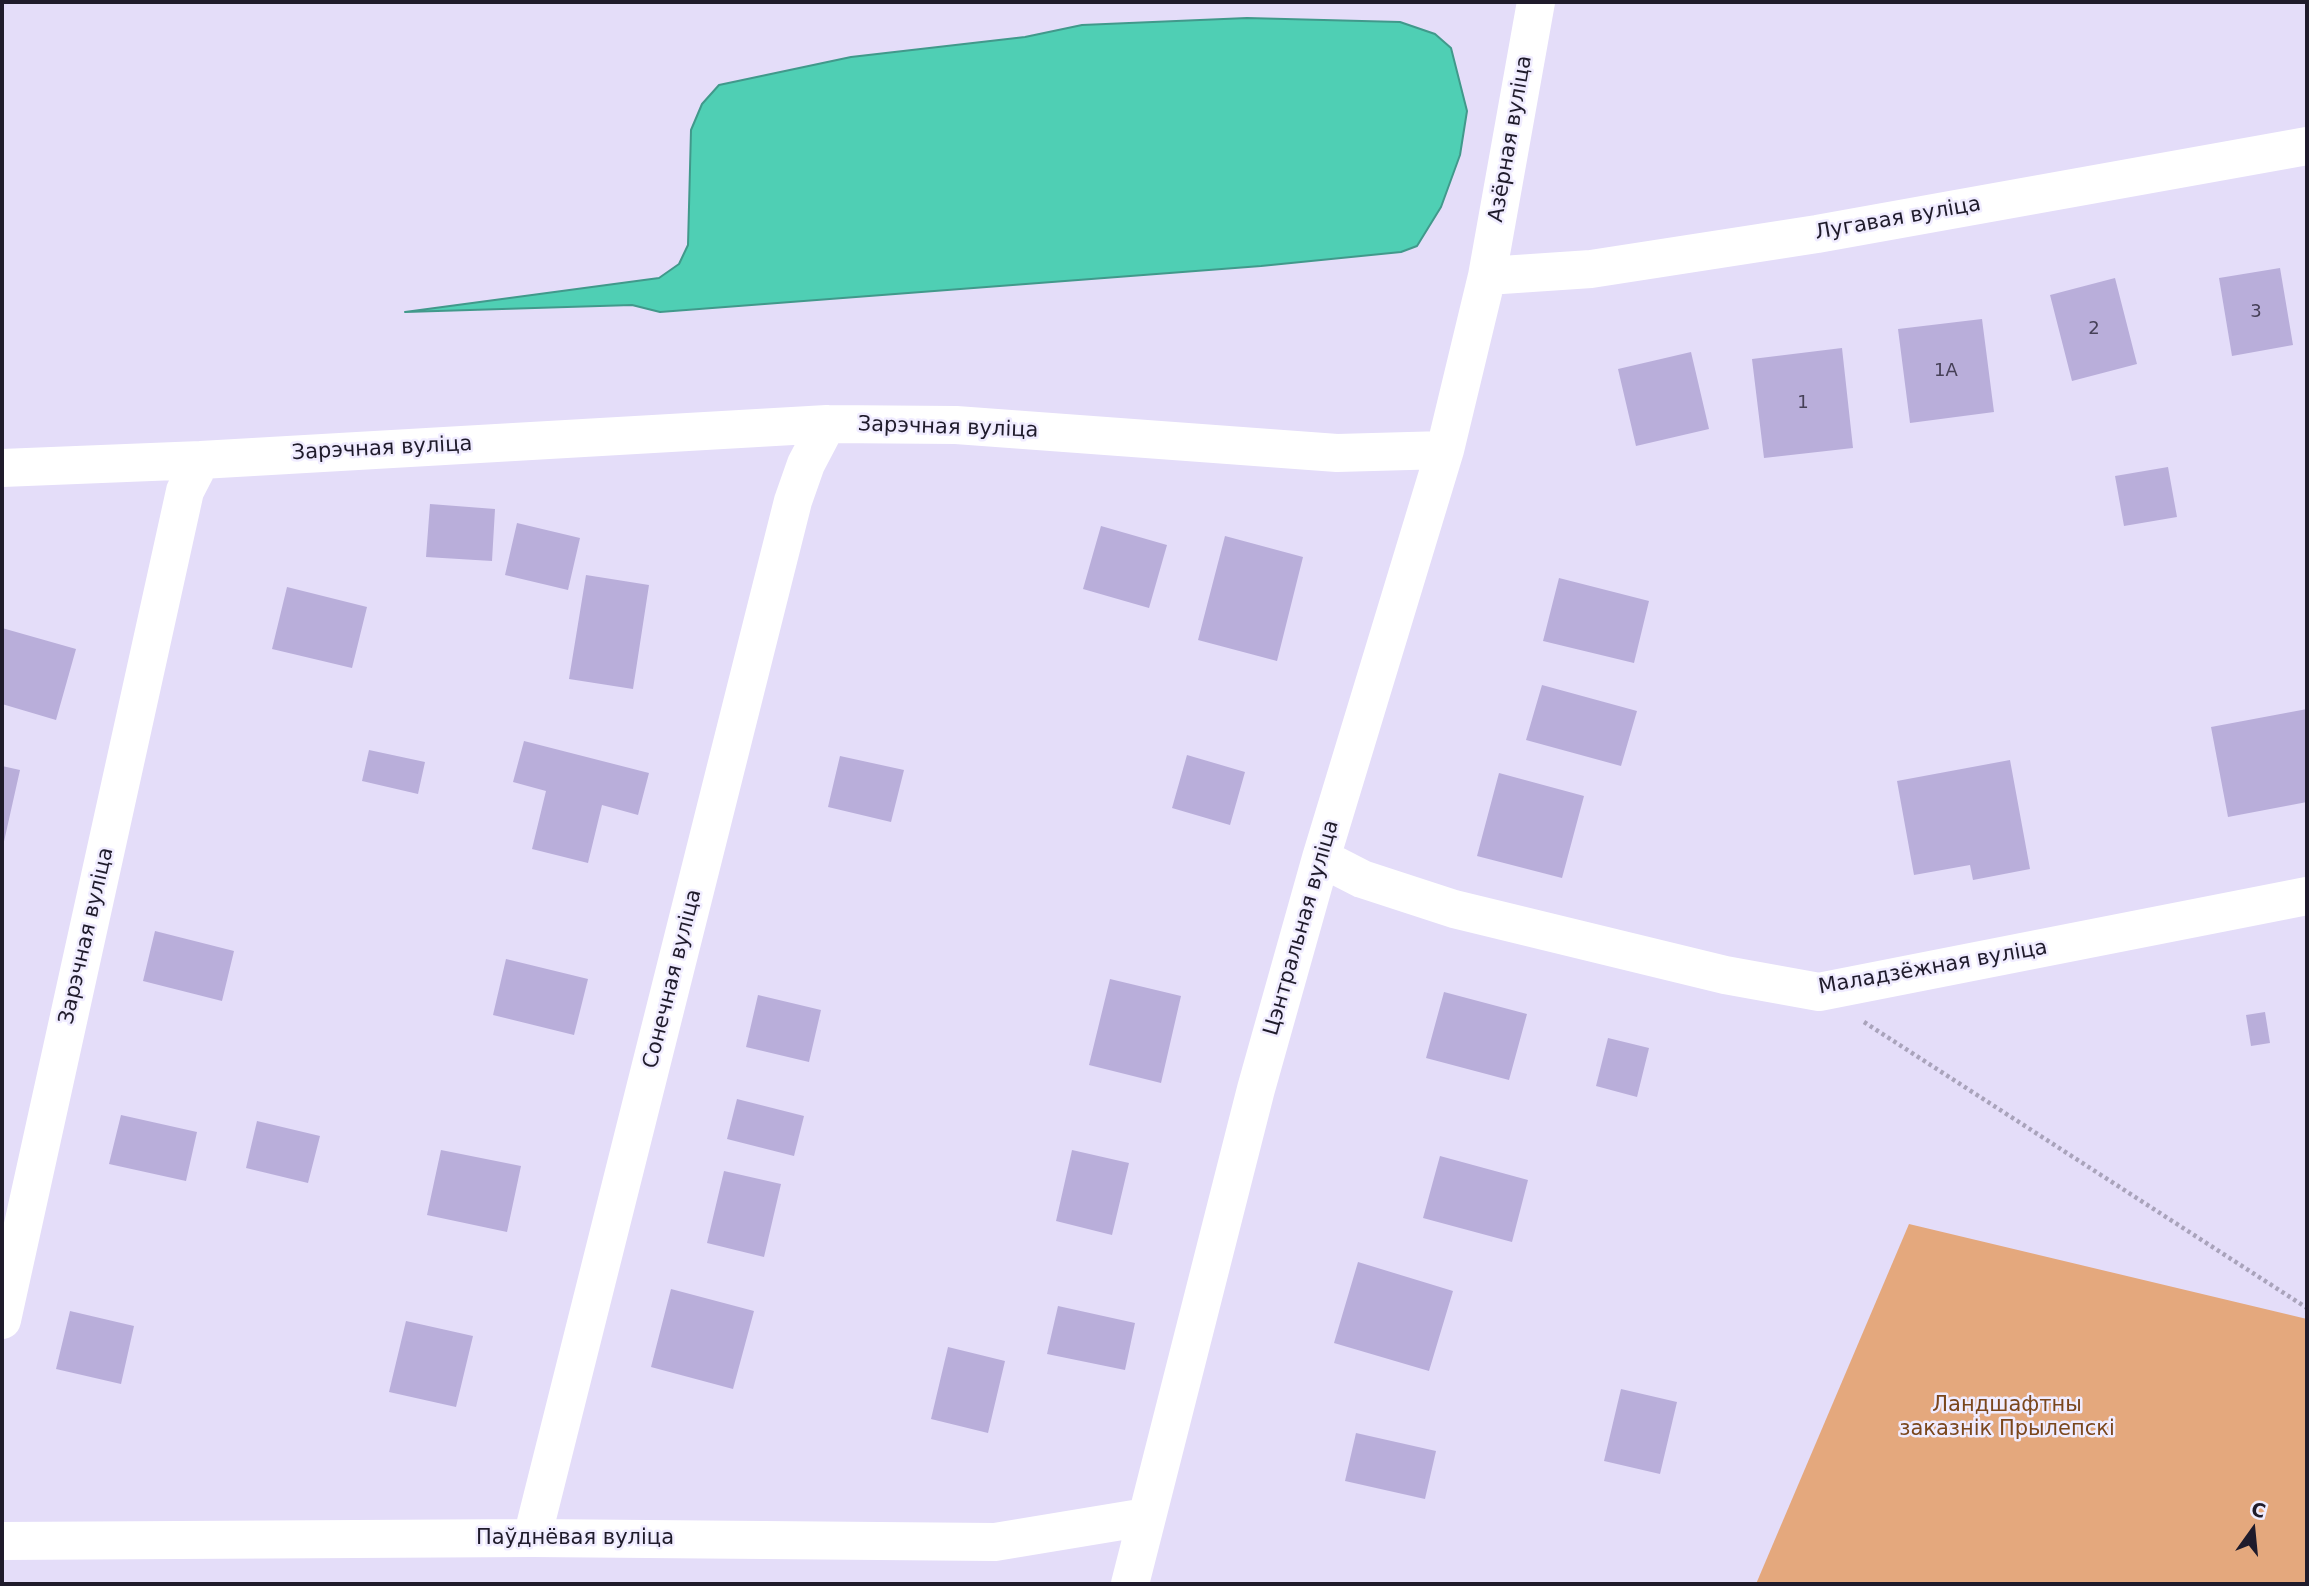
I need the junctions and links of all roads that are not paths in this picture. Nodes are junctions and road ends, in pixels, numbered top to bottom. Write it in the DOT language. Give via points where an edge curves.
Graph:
graph roads {
  1 [pos="1536,2"];
  2 [pos="2307,146"];
  3 [pos="1486,276"];
  4 [pos="827,424"];
  5 [pos="1445,450"];
  6 [pos="201,460"];
  7 [pos="2,468"];
  8 [pos="1321,858"];
  9 [pos="2307,896"];
  10 [pos="2,1320"];
  11 [pos="1146,1517"];
  12 [pos="532,1538"];
  13 [pos="2,1541"];
  14 [pos="1130,1584"];
  1 -- 3 [label="street, Азёрная вуліца"];
  2 -- 3 [label="street, Лугавая вуліца" via="1817,234 1591,269"];
  3 -- 5 [label="street, Цэнтральная вуліца"];
  4 -- 5 [label="street, Зарэчная вуліца" via="956,425 1337,453"];
  4 -- 6 [label="street, Зарэчная вуліца"];
  4 -- 12 [label="street, Сонечная вуліца" via="793,501"];
  5 -- 8 [label="street, Цэнтральная вуліца"];
  6 -- 7 [label="street"];
  6 -- 10 [label="street, Зарэчная вуліца" via="185,491"];
  8 -- 9 [label="street, Маладзёжная вуліца" via="1362,879 1454,909 1725,975 1819,992"];
  8 -- 11 [label="street, Цэнтральная вуліца"];
  11 -- 12 [label="street, Паўднёвая вуліца" via="995,1542"];
  11 -- 14 [label="street, Цэнтральная вуліца"];
  12 -- 13 [label="street, Паўднёвая вуліца"];
}
